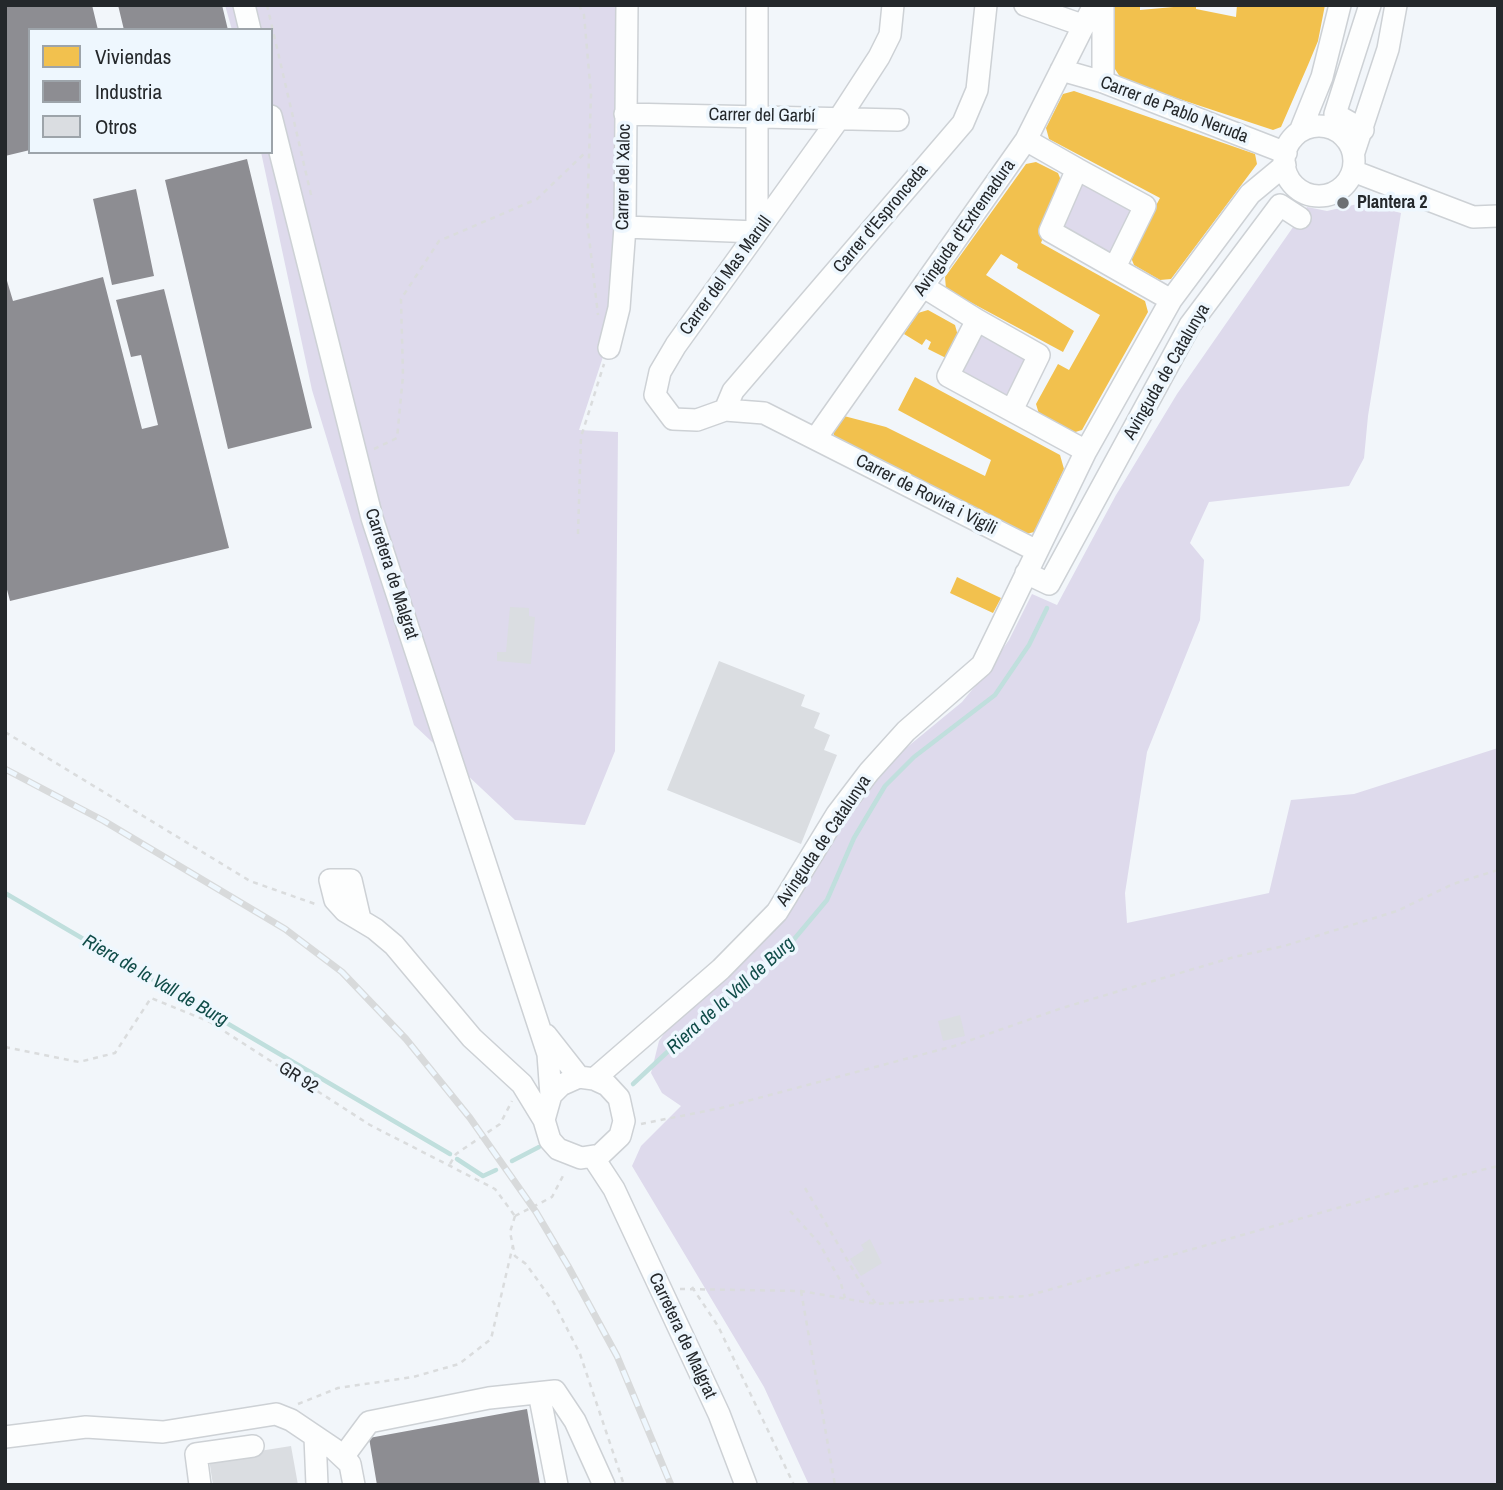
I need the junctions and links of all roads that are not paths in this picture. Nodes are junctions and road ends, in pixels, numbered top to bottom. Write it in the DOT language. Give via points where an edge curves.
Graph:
graph roads {
  1 [pos="244,5"];
  2 [pos="627,5"];
  3 [pos="757,5"];
  4 [pos="893,5"];
  5 [pos="986,5"];
  6 [pos="1025,5"];
  7 [pos="1094,5"];
  8 [pos="1103,5"];
  9 [pos="1340,5"];
  10 [pos="1370,5"];
  11 [pos="1396,5"];
  12 [pos="1082,25"];
  13 [pos="250,28"];
  14 [pos="1061,70"];
  15 [pos="1103,82"];
  16 [pos="625,114"];
  17 [pos="758,116"];
  18 [pos="840,117"];
  19 [pos="898,120"];
  20 [pos="273,124"];
  21 [pos="1301,129"];
  22 [pos="1363,130"];
  23 [pos="1026,140"];
  24 [pos="1285,159"];
  25 [pos="1354,162"];
  26 [pos="1077,169"];
  27 [pos="1498,216"];
  28 [pos="1300,218"];
  29 [pos="625,227"];
  30 [pos="758,232"];
  31 [pos="1115,267"];
  32 [pos="924,286"];
  33 [pos="1171,300"];
  34 [pos="977,320"];
  35 [pos="609,348"];
  36 [pos="725,410"];
  37 [pos="1012,410"];
  38 [pos="816,438"];
  39 [pos="1086,451"];
  40 [pos="1037,551"];
  41 [pos="1026,573"];
  42 [pos="353,915"];
  43 [pos="538,1024"];
  44 [pos="593,1080"];
  45 [pos="551,1095"];
  46 [pos="544,1120"];
  47 [pos="602,1152"];
  48 [pos="539,1393"];
  49 [pos="5,1437"];
  50 [pos="314,1437"];
  51 [pos="253,1446"];
  52 [pos="343,1457"];
  53 [pos="200,1485"];
  54 [pos="317,1485"];
  55 [pos="354,1485"];
  56 [pos="557,1485"];
  57 [pos="604,1485"];
  58 [pos="746,1485"];
  1 -- 13 [label="street"];
  2 -- 16 [label="street, Carrer del Xaloc"];
  3 -- 17 [label="street"];
  4 -- 18 [label="street, Carrer del Mas Marull" via="890,36"];
  5 -- 36 [label="street, Carrer d'Espronceda" via="977,90 963,123 733,391"];
  6 -- 12 [label="street"];
  7 -- 12 [label="street, Avinguda d'Extremadura"];
  8 -- 15 [label="street"];
  9 -- 21 [label="street" via="1322,77"];
  10 -- 22 [label="street" via="1335,114"];
  11 -- 22 [label="street"];
  12 -- 14 [label="street, Avinguda d'Extremadura"];
  14 -- 15 [label="street, Carrer de Pablo Neruda"];
  14 -- 23 [label="street, Avinguda d'Extremadura"];
  15 -- 24 [label="street, Carrer de Pablo Neruda"];
  16 -- 17 [label="street, Carrer del Garbí"];
  16 -- 29 [label="street, Carrer del Xaloc"];
  17 -- 18 [label="street, Carrer del Garbí"];
  17 -- 30 [label="street"];
  18 -- 19 [label="street, Carrer del Garbí"];
  18 -- 30 [label="street, Carrer del Mas Marull"];
  20 -- 43 [label="street, Carretera de Malgrat" via="372,518"];
  21 -- 24 [label="street" via="1289,144"];
  21 -- 25 [label="street" via="1332,128 1346,137"];
  22 -- 25 [label="street"];
  23 -- 26 [label="street"];
  23 -- 32 [label="street, Avinguda d'Extremadura"];
  24 -- 25 [label="street" via="1296,187 1322,197 1336,192"];
  24 -- 33 [label="street, Avinguda de Catalunya" via="1250,194"];
  25 -- 27 [label="street" via="1473,217"];
  26 -- 31 [label="street" via="1050,231"];
  26 -- 31 [label="street" via="1145,206"];
  28 -- 41 [label="street, Avinguda de Catalunya" via="1280,205 1190,325 1049,584"];
  29 -- 30 [label="street"];
  29 -- 35 [label="street, Carrer del Xaloc" via="619,308"];
  30 -- 36 [label="street, Carrer del Mas Marull" via="676,345 660,372 655,395 673,419 697,420"];
  31 -- 33 [label="street"];
  32 -- 34 [label="street"];
  32 -- 38 [label="street, Avinguda d'Extremadura"];
  33 -- 39 [label="street, Avinguda de Catalunya"];
  34 -- 37 [label="street" via="1039,355"];
  34 -- 37 [label="street" via="948,376"];
  36 -- 38 [label="street, Carrer del Mas Marull" via="764,412"];
  37 -- 39 [label="street"];
  38 -- 40 [label="street, Carrer de Rovira i Vigili"];
  39 -- 40 [label="street, Avinguda de Catalunya"];
  40 -- 41 [label="street, Avinguda de Catalunya"];
  41 -- 44 [label="street, Avinguda de Catalunya" via="982,665 906,732 869,772 837,814 777,912 720,969"];
  42 -- 46 [label="street" via="394,945 472,1038 522,1084"];
  43 -- 44 [label="street, Carretera de Malgrat"];
  43 -- 45 [label="street, Carretera de Malgrat" via="548,1054"];
  44 -- 45 [label="street" via="561,1084"];
  44 -- 47 [label="street" via="619,1098 624,1121 620,1136"];
  45 -- 46 [label="street"];
  46 -- 47 [label="street" via="550,1140 570,1156"];
  47 -- 58 [label="street, Carretera de Malgrat" via="614,1189 719,1414"];
  48 -- 52 [label="street" via="369,1422"];
  48 -- 56 [label="street"];
  48 -- 57 [label="street" via="555,1391 575,1421"];
  49 -- 50 [label="street" via="86,1427 163,1432 276,1414"];
  50 -- 52 [label="street"];
  50 -- 54 [label="street"];
  51 -- 53 [label="street" via="195,1454"];
  52 -- 55 [label="street"];
}
